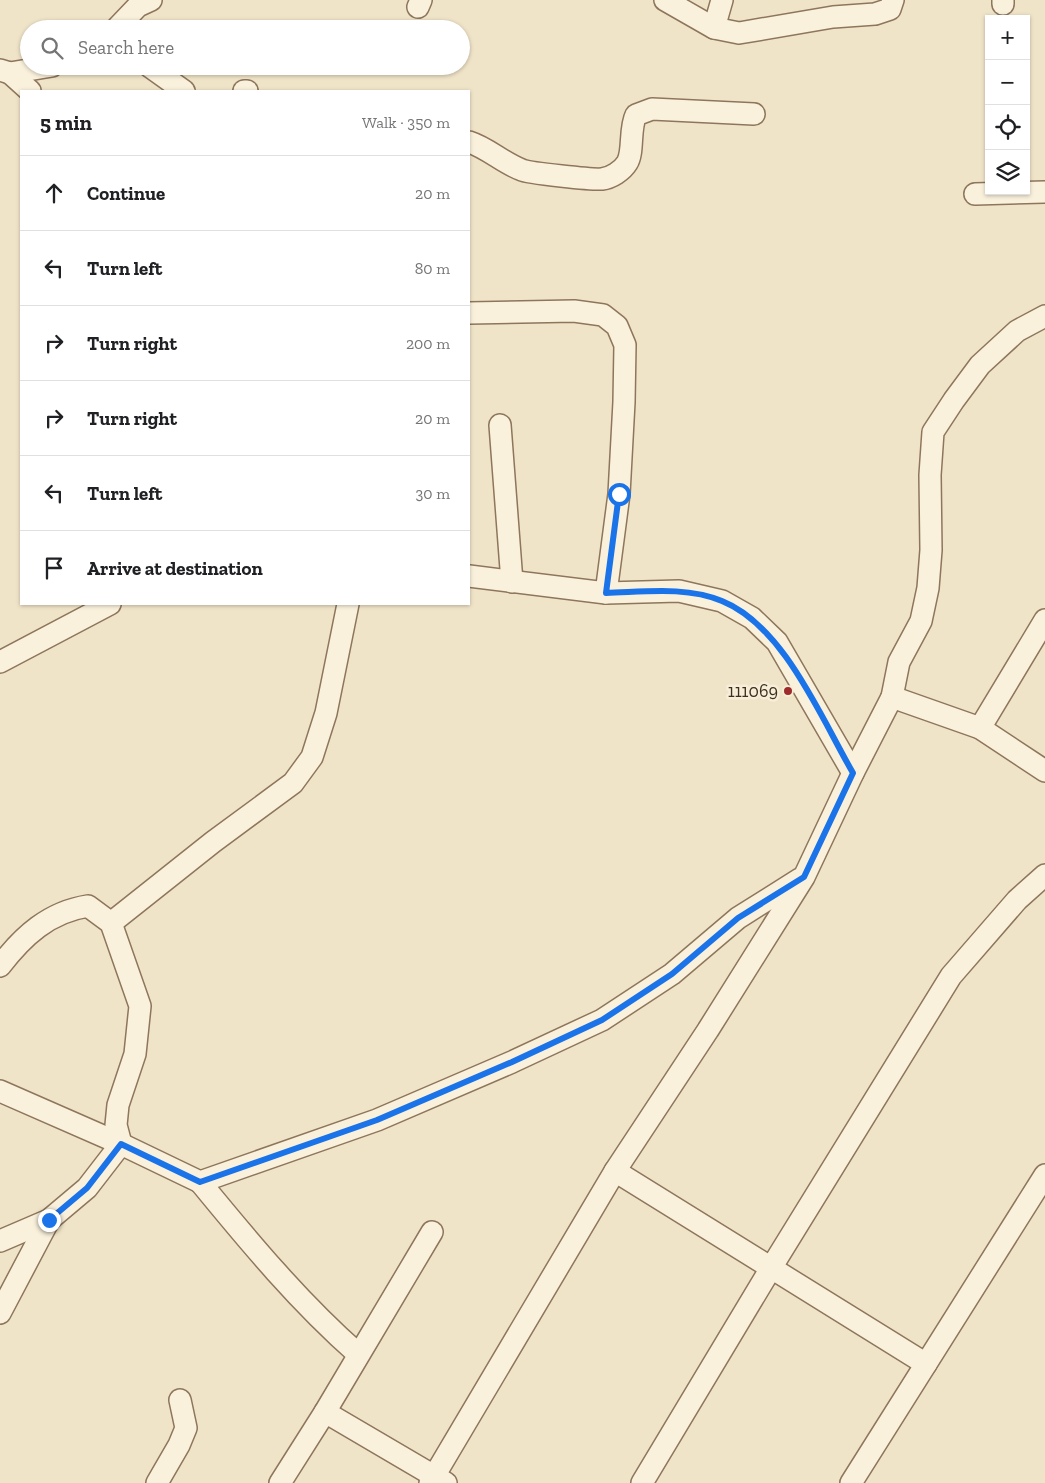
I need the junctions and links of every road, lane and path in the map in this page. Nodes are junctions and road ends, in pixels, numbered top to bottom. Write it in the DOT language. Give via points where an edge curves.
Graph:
graph roads {
  1 [pos="151,0"];
  2 [pos="665,0"];
  3 [pos="722,0"];
  4 [pos="893,0"];
  5 [pos="125,20"];
  6 [pos="714,28"];
  7 [pos="20,70"];
  8 [pos="5,72"];
  9 [pos="162,75"];
  10 [pos="29,90"];
  11 [pos="183,90"];
  12 [pos="754,114"];
  13 [pos="470,142"];
  14 [pos="1045,192"];
  15 [pos="975,194"];
  16 [pos="470,313"];
  17 [pos="1045,316"];
  18 [pos="500,425"];
  19 [pos="470,576"];
  20 [pos="512,582"];
  21 [pos="606,593"];
  22 [pos="108,605"];
  23 [pos="348,605"];
  24 [pos="1045,620"];
  25 [pos="0,662"];
  26 [pos="892,697"];
  27 [pos="980,728"];
  28 [pos="1045,771"];
  29 [pos="853,773"];
  30 [pos="1045,875"];
  31 [pos="804,877"];
  32 [pos="111,923"];
  33 [pos="0,966"];
  34 [pos="0,1091"];
  35 [pos="121,1144"];
  36 [pos="615,1170"];
  37 [pos="1045,1175"];
  38 [pos="200,1182"];
  39 [pos="49,1220"];
  40 [pos="432,1232"];
  41 [pos="0,1241"];
  42 [pos="771,1268"];
  43 [pos="0,1313"];
  44 [pos="358,1354"];
  45 [pos="926,1364"];
  46 [pos="180,1400"];
  47 [pos="325,1412"];
  48 [pos="437,1481"];
  49 [pos="156,1483"];
  50 [pos="280,1483"];
  51 [pos="642,1483"];
  52 [pos="851,1483"];
  1 -- 5 [label="street" via="138,6"];
  2 -- 6 [label="street"];
  3 -- 6 [label="street"];
  4 -- 6 [label="street" via="890,9 875,14 833,17 739,33"];
  7 -- 8 [label="street"];
  8 -- 10 [label="street"];
  9 -- 11 [label="street"];
  12 -- 13 [label="street" via="652,109 636,115 631,124 628,162 619,172 603,179 525,172"];
  14 -- 15 [label="street"];
  16 -- 21 [label="street" via="574,311 603,315 617,326 625,345 624,402 619,494"];
  17 -- 26 [label="street" via="1017,331 980,365 933,432 928,588 921,621 899,662"];
  18 -- 20 [label="street"];
  19 -- 20 [label="street"];
  20 -- 21 [label="street"];
  21 -- 29 [label="street" via="679,591 722,601 752,618 776,642"];
  22 -- 25 [label="street"];
  23 -- 32 [label="street" via="326,712 312,757 293,783"];
  24 -- 27 [label="street"];
  26 -- 27 [label="street"];
  26 -- 29 [label="street"];
  27 -- 28 [label="street"];
  29 -- 31 [label="street"];
  30 -- 42 [label="street" via="1017,900 951,976"];
  31 -- 36 [label="street"];
  31 -- 38 [label="street" via="738,918 672,974 602,1020 377,1120"];
  32 -- 33 [label="street" via="88,906 68,909 15,946"];
  32 -- 35 [label="street" via="140,1006 136,1054 118,1105 116,1125"];
  34 -- 35 [label="street"];
  35 -- 38 [label="street"];
  35 -- 39 [label="street" via="87,1188"];
  36 -- 42 [label="street"];
  36 -- 48 [label="street"];
  37 -- 45 [label="street"];
  38 -- 44 [label="street" via="277,1275"];
  39 -- 41 [label="street"];
  39 -- 43 [label="street"];
  40 -- 44 [label="street"];
  42 -- 45 [label="street"];
  42 -- 51 [label="street"];
  44 -- 47 [label="street"];
  45 -- 52 [label="street"];
  46 -- 49 [label="street" via="186,1428"];
  47 -- 48 [label="street"];
  47 -- 50 [label="street"];
}
